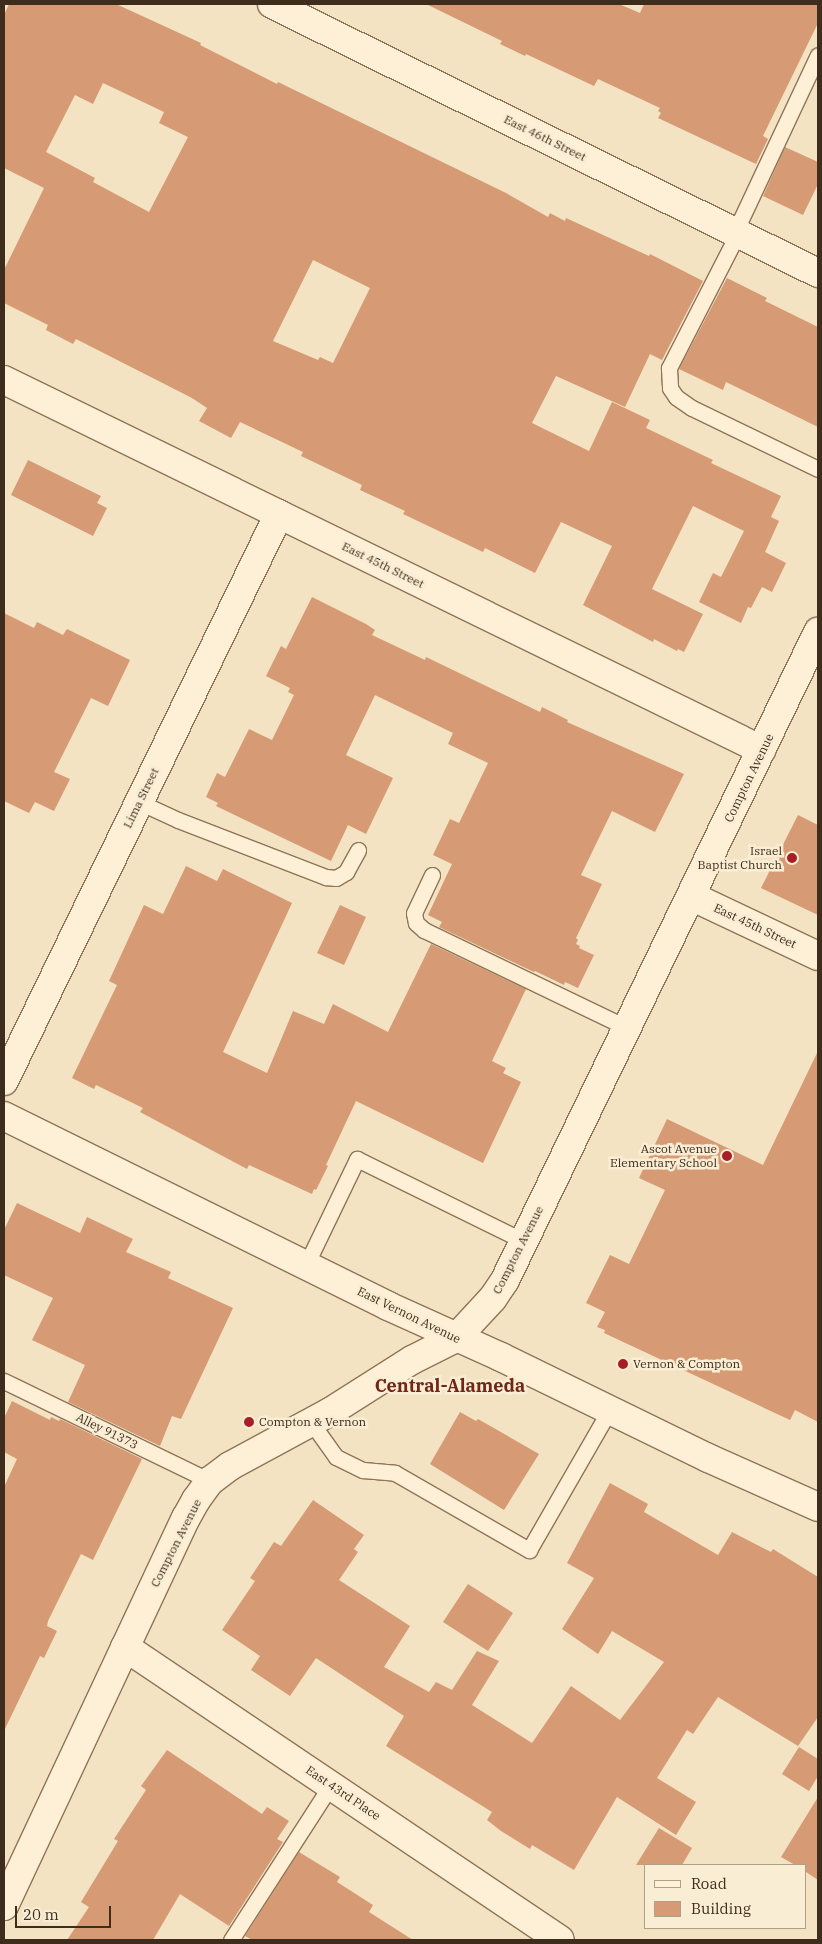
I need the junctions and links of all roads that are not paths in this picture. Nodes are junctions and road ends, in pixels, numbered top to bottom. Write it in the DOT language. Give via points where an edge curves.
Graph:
graph roads {
  1 [pos="272,4"];
  2 [pos="818,55"];
  3 [pos="736,232"];
  4 [pos="818,273"];
  5 [pos="4,380"];
  6 [pos="818,469"];
  7 [pos="279,514"];
  8 [pos="818,632"];
  9 [pos="762,750"];
  10 [pos="139,802"];
  11 [pos="358,850"];
  12 [pos="432,875"];
  13 [pos="691,896"];
  14 [pos="818,956"];
  15 [pos="628,1028"];
  16 [pos="4,1081"];
  17 [pos="4,1116"];
  18 [pos="524,1241"];
  19 [pos="306,1264"];
  20 [pos="456,1338"];
  21 [pos="4,1381"];
  22 [pos="609,1411"];
  23 [pos="311,1422"];
  24 [pos="210,1481"];
  25 [pos="818,1507"];
  26 [pos="125,1647"];
  27 [pos="331,1785"];
  28 [pos="4,1906"];
  29 [pos="230,1940"];
  30 [pos="560,1940"];
  1 -- 3 [label="street, East 46th Street"];
  2 -- 3 [label="lane"];
  3 -- 4 [label="street, East 46th Street"];
  3 -- 6 [label="lane" via="669,368 670,388 692,408"];
  5 -- 7 [label="street, East 45th Street"];
  7 -- 9 [label="street, East 45th Street"];
  7 -- 10 [label="street, Lima Street"];
  8 -- 9 [label="street, Compton Avenue"];
  9 -- 13 [label="street, Compton Avenue"];
  10 -- 11 [label="lane" via="326,877 336,878 346,872"];
  10 -- 16 [label="street, Lima Street"];
  12 -- 15 [label="lane" via="414,914 416,923 424,930"];
  13 -- 14 [label="street, East 45th Street"];
  13 -- 15 [label="street, Compton Avenue"];
  15 -- 18 [label="street, Compton Avenue"];
  17 -- 19 [label="street, East Vernon Avenue"];
  18 -- 19 [label="lane" via="358,1159"];
  18 -- 20 [label="street, Compton Avenue" via="493,1298"];
  19 -- 20 [label="street, East Vernon Avenue"];
  20 -- 22 [label="street, East Vernon Avenue"];
  20 -- 23 [label="street, Compton Avenue" via="412,1360"];
  21 -- 24 [label="lane, Alley 91373"];
  22 -- 23 [label="lane" via="528,1550 395,1473 363,1470 336,1457"];
  22 -- 25 [label="street, East Vernon Avenue"];
  23 -- 24 [label="street, Compton Avenue" via="230,1466"];
  24 -- 26 [label="street, Compton Avenue" via="186,1518"];
  26 -- 27 [label="street, East 43rd Place"];
  26 -- 28 [label="street, Compton Avenue"];
  27 -- 29 [label="lane"];
  27 -- 30 [label="street, East 43rd Place"];
}
